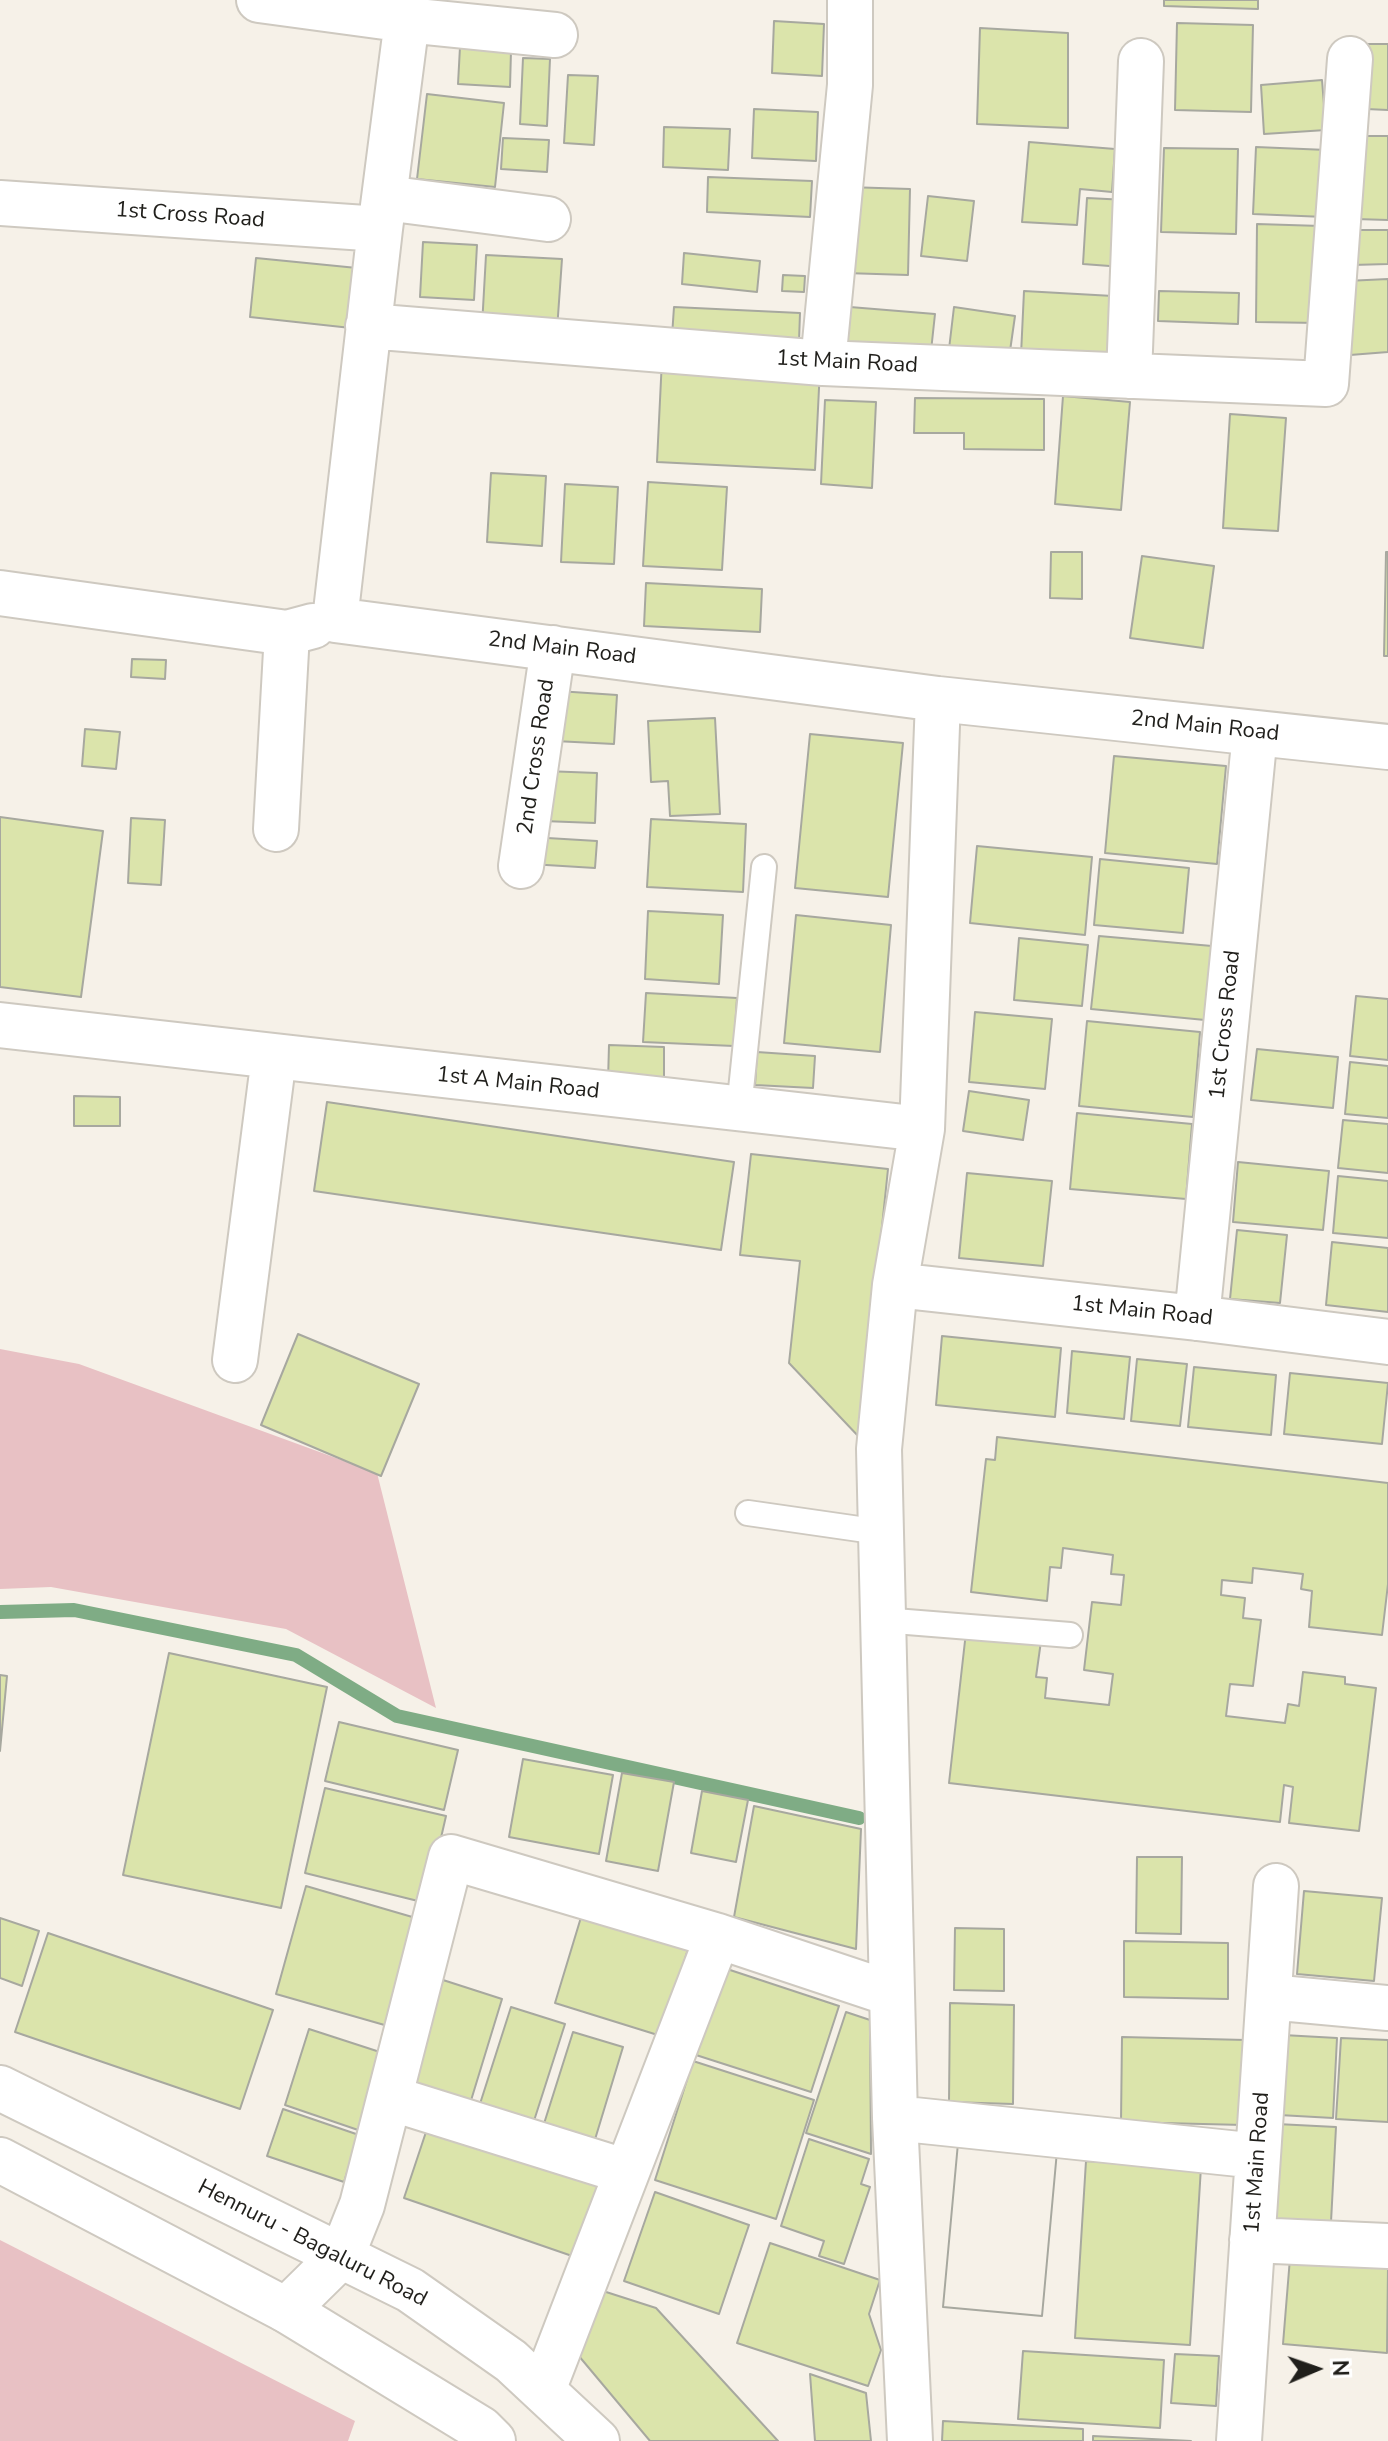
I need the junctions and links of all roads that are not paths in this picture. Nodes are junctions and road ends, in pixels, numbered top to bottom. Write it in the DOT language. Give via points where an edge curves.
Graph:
graph roads {
  1 [pos="259,0"];
  2 [pos="850,0"];
  3 [pos="407,20"];
  4 [pos="555,35"];
  5 [pos="1350,59"];
  6 [pos="1141,61"];
  7 [pos="0,203"];
  8 [pos="382,213"];
  9 [pos="548,219"];
  10 [pos="368,326"];
  11 [pos="823,363"];
  12 [pos="1129,376"];
  13 [pos="0,593"];
  14 [pos="335,620"];
  15 [pos="287,633"];
  16 [pos="553,648"];
  17 [pos="938,699"];
  18 [pos="1255,733"];
  19 [pos="1388,747"];
  20 [pos="276,829"];
  21 [pos="521,866"];
  22 [pos="764,867"];
  23 [pos="0,1025"];
  24 [pos="274,1057"];
  25 [pos="739,1109"];
  26 [pos="922,1129"];
  27 [pos="895,1285"];
  28 [pos="1197,1318"];
  29 [pos="1388,1342"];
  30 [pos="235,1360"];
  31 [pos="748,1513"];
  32 [pos="880,1532"];
  33 [pos="882,1620"];
  34 [pos="1070,1635"];
  35 [pos="1276,1886"];
  36 [pos="718,1936"];
  37 [pos="892,1994"];
  38 [pos="1269,1997"];
  39 [pos="1388,2008"];
  40 [pos="0,2088"];
  41 [pos="390,2098"];
  42 [pos="895,2118"];
  43 [pos="1258,2156"];
  44 [pos="0,2160"];
  45 [pos="627,2172"];
  46 [pos="1252,2240"];
  47 [pos="1388,2246"];
  48 [pos="342,2255"];
  49 [pos="286,2310"];
  50 [pos="543,2390"];
  51 [pos="493,2441"];
  52 [pos="597,2441"];
  53 [pos="910,2441"];
  54 [pos="1239,2441"];
  1 -- 3 [label="street"];
  2 -- 11 [label="street" via="850,85"];
  3 -- 4 [label="street"];
  3 -- 8 [label="street"];
  5 -- 12 [label="street, 1st Main Road" via="1326,384"];
  6 -- 12 [label="street"];
  7 -- 8 [label="street, 1st Cross Road"];
  8 -- 9 [label="street, 1st Cross Road"];
  8 -- 10 [label="street"];
  10 -- 11 [label="street, 1st Main Road"];
  10 -- 14 [label="street"];
  11 -- 12 [label="street, 1st Main Road"];
  13 -- 15 [label="street"];
  14 -- 15 [label="street"];
  14 -- 16 [label="street, 2nd Main Road"];
  15 -- 20 [label="street"];
  16 -- 17 [label="street, 2nd Main Road"];
  16 -- 21 [label="street, 2nd Cross Road"];
  17 -- 18 [label="street, 2nd Main Road"];
  17 -- 26 [label="street"];
  18 -- 19 [label="street, 2nd Main Road"];
  18 -- 28 [label="street, 1st Cross Road"];
  22 -- 25 [label="lane"];
  23 -- 24 [label="street, 1st A Main Road"];
  24 -- 25 [label="street, 1st A Main Road"];
  24 -- 30 [label="street"];
  25 -- 26 [label="street, 1st A Main Road"];
  26 -- 27 [label="street"];
  27 -- 28 [label="street, 1st Main Road"];
  27 -- 32 [label="street" via="879,1449"];
  28 -- 29 [label="street, 1st Main Road"];
  31 -- 32 [label="lane"];
  32 -- 33 [label="street"];
  33 -- 34 [label="lane"];
  33 -- 37 [label="street"];
  35 -- 38 [label="street, 1st Main Road"];
  36 -- 37 [label="street"];
  36 -- 41 [label="street" via="451,1857"];
  36 -- 45 [label="street"];
  37 -- 42 [label="street"];
  38 -- 39 [label="street"];
  38 -- 43 [label="street, 1st Main Road"];
  40 -- 48 [label="street, Hennuru - Bagaluru Road"];
  41 -- 45 [label="street"];
  41 -- 48 [label="street" via="362,2205"];
  42 -- 43 [label="street"];
  42 -- 53 [label="street"];
  43 -- 46 [label="street, 1st Main Road"];
  44 -- 49 [label="street"];
  45 -- 50 [label="street"];
  46 -- 47 [label="street"];
  46 -- 54 [label="street, 1st Main Road"];
  48 -- 49 [label="street"];
  48 -- 50 [label="street, Hennuru - Bagaluru Road" via="410,2290"];
  49 -- 51 [label="street"];
  50 -- 52 [label="street, Hennuru - Bagaluru Road"];
}
